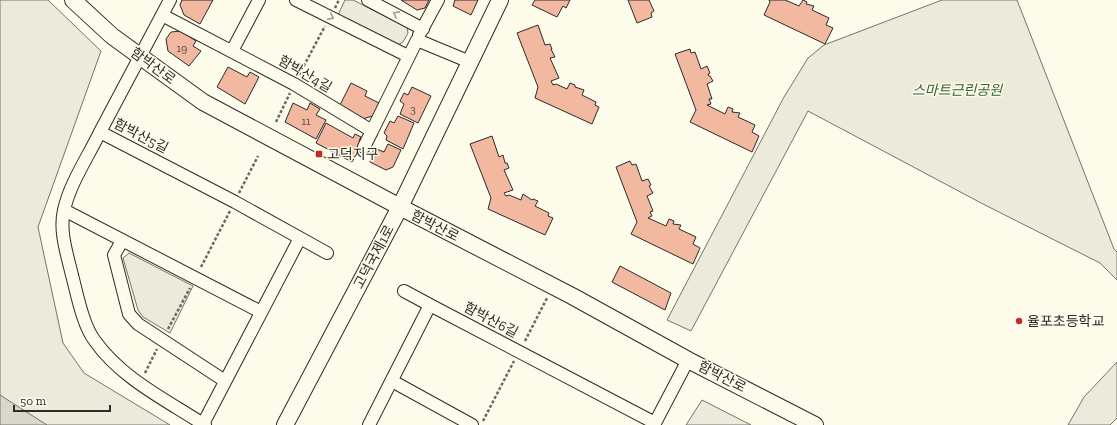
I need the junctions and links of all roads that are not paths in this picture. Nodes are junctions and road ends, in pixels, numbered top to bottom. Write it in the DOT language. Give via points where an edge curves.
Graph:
graph roads {
  1 [pos="73,0"];
  2 [pos="170,0"];
  3 [pos="259,0"];
  4 [pos="296,0"];
  5 [pos="368,0"];
  6 [pos="438,0"];
  7 [pos="500,0"];
  8 [pos="162,15"];
  9 [pos="423,28"];
  10 [pos="417,40"];
  11 [pos="232,51"];
  12 [pos="408,56"];
  13 [pos="140,58"];
  14 [pos="470,62"];
  15 [pos="372,131"];
  16 [pos="100,132"];
  17 [pos="364,147"];
  18 [pos="400,207"];
  19 [pos="64,210"];
  20 [pos="300,238"];
  21 [pos="122,241"];
  22 [pos="327,252"];
  23 [pos="404,291"];
  24 [pos="430,305"];
  25 [pos="261,312"];
  26 [pos="688,360"];
  27 [pos="225,381"];
  28 [pos="392,381"];
  29 [pos="204,424"];
  30 [pos="655,424"];
  31 [pos="285,425"];
  32 [pos="369,425"];
  33 [pos="472,425"];
  34 [pos="815,425"];
  1 -- 13 [label="street, 함박산로"];
  2 -- 8 [label="street"];
  3 -- 11 [label="street"];
  4 -- 12 [label="street, one-way"];
  9 -- 5 [label="street, one-way"];
  6 -- 9 [label="street"];
  7 -- 14 [label="street, 고덕국제1로"];
  8 -- 11 [label="street, 함박산4길"];
  8 -- 13 [label="street"];
  9 -- 10 [label="street"];
  10 -- 12 [label="street"];
  10 -- 14 [label="street"];
  11 -- 15 [label="street, 함박산4길" via="294,84"];
  12 -- 15 [label="street"];
  13 -- 16 [label="street"];
  13 -- 18 [label="street, 함박산로" via="203,102"];
  14 -- 18 [label="street, 고덕국제1로"];
  15 -- 17 [label="street"];
  16 -- 19 [label="street, 함박산5길" via="70,192"];
  16 -- 20 [label="street, 함박산5길"];
  18 -- 26 [label="street, 함박산로" via="572,296"];
  18 -- 31 [label="street, 고덕국제1로"];
  19 -- 21 [label="street"];
  19 -- 29 [label="street, 함박산5길" via="65,249 81,310 94,341 125,373"];
  20 -- 22 [label="street"];
  20 -- 25 [label="street, 함박산5길"];
  21 -- 25 [label="street"];
  21 -- 27 [label="street" via="114,255 130,314 138,324"];
  23 -- 24 [label="street, 함박산6길"];
  24 -- 28 [label="street"];
  24 -- 30 [label="street, 함박산6길"];
  25 -- 27 [label="street, 함박산5길"];
  26 -- 30 [label="street"];
  26 -- 34 [label="street, 함박산로"];
  27 -- 29 [label="street, 함박산5길"];
  28 -- 32 [label="street"];
  28 -- 33 [label="street"];
}
